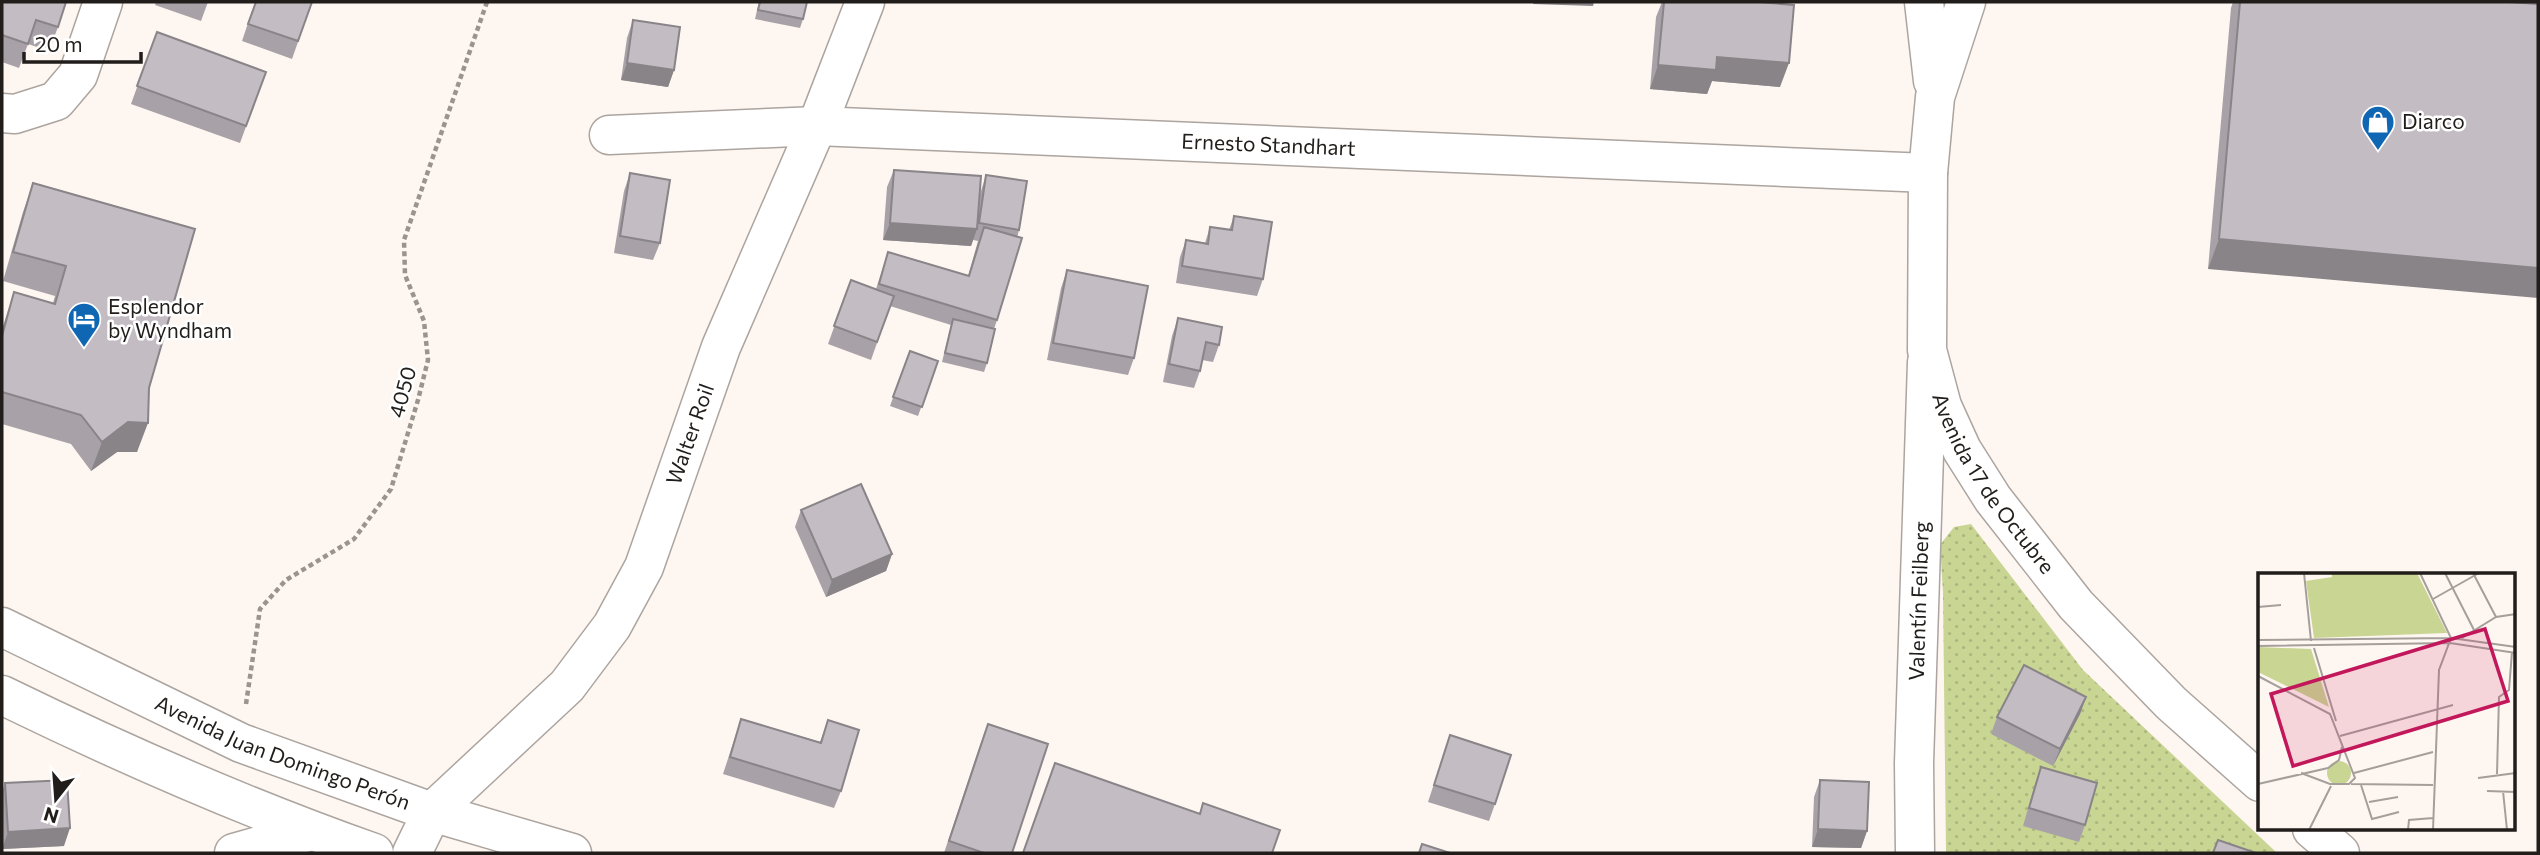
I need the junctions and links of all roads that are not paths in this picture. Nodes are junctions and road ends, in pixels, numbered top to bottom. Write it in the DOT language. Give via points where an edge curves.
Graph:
graph roads {
  1 [pos="103,2"];
  2 [pos="865,2"];
  3 [pos="1924,2"];
  4 [pos="1966,2"];
  5 [pos="1935,97"];
  6 [pos="2,113"];
  7 [pos="817,126"];
  8 [pos="610,135"];
  9 [pos="1928,173"];
  10 [pos="1927,350"];
  11 [pos="2,627"];
  12 [pos="2,695"];
  13 [pos="2258,780"];
  14 [pos="432,812"];
  15 [pos="2313,830"];
  16 [pos="311,831"];
  17 [pos="234,853"];
  18 [pos="374,853"];
  19 [pos="412,853"];
  20 [pos="572,853"];
  21 [pos="1916,853"];
  22 [pos="2340,853"];
  1 -- 6 [label="street" via="78,75 56,101 15,114"];
  2 -- 7 [label="street, Walter Roil"];
  3 -- 5 [label="street, Avenida 17 de Octubre"];
  4 -- 5 [label="street, Avenida 17 de Octubre"];
  5 -- 9 [label="street, Avenida 17 de Octubre"];
  7 -- 8 [label="street, Ernesto Standhart"];
  7 -- 9 [label="street, Ernesto Standhart"];
  7 -- 14 [label="street, Walter Roil" via="721,347 644,567 612,625 567,686"];
  9 -- 10 [label="street, Avenida 17 de Octubre"];
  10 -- 13 [label="street, Avenida 17 de Octubre" via="1942,406 1962,450 2032,551 2124,657"];
  10 -- 21 [label="street, Valentín Feilberg" via="1914,763"];
  11 -- 14 [label="street, Avenida Juan Domingo Perón" via="241,743"];
  12 -- 16 [label="street" via="114,750"];
  14 -- 19 [label="street"];
  14 -- 20 [label="street, Avenida Juan Domingo Perón"];
  15 -- 22 [label="street"];
  16 -- 17 [label="street"];
  16 -- 18 [label="street"];
}
